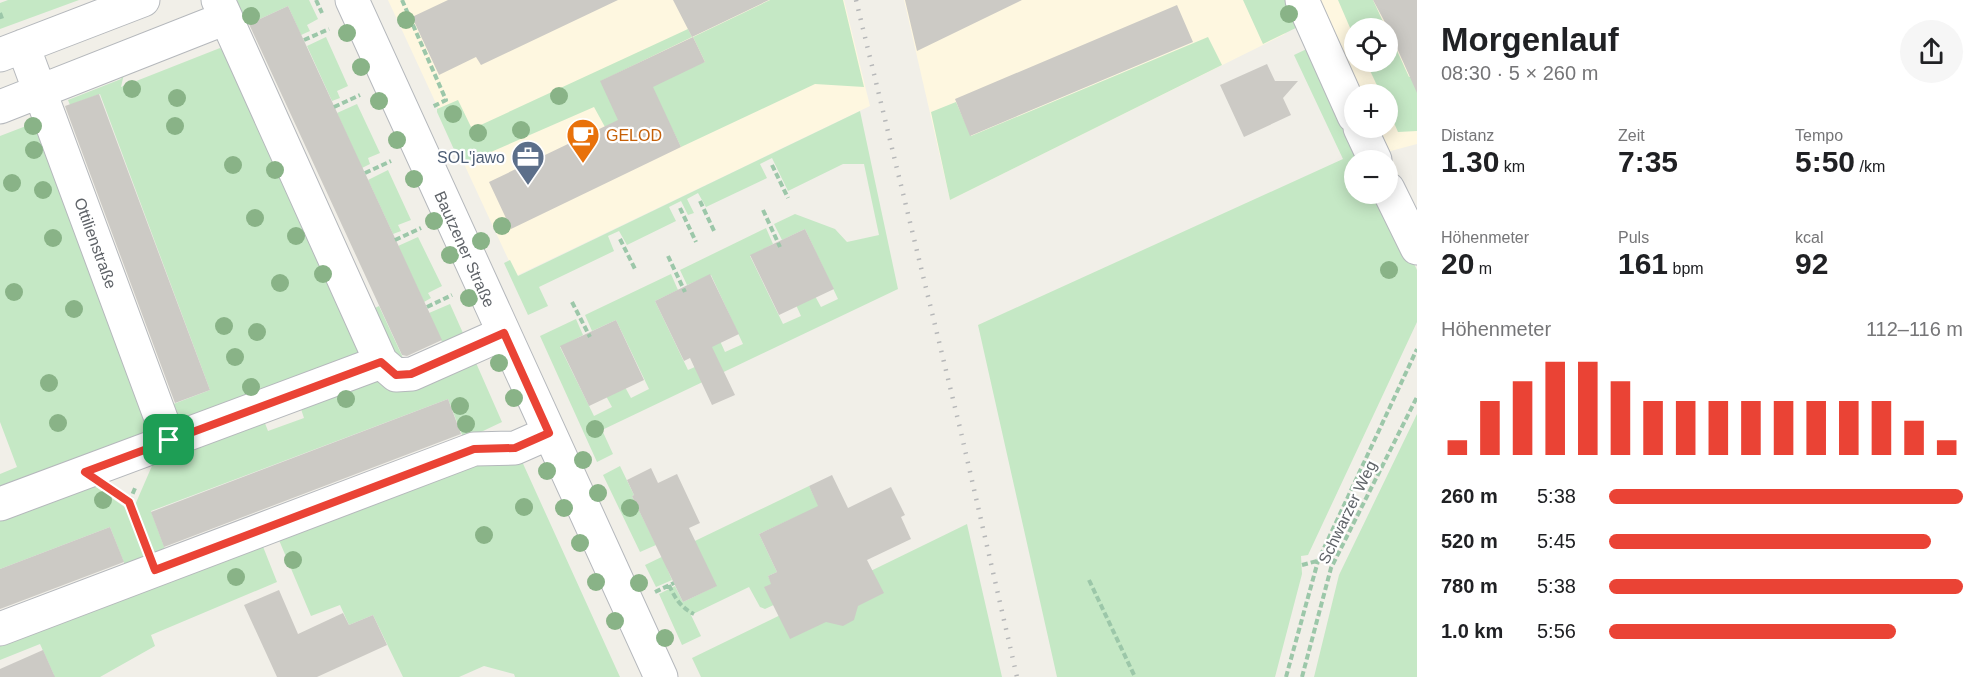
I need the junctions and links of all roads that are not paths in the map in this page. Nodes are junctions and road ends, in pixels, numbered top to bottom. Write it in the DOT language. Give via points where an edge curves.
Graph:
graph roads {
  1 [pos="143,0"];
  2 [pos="352,0"];
  3 [pos="1302,0"];
  4 [pos="222,9"];
  5 [pos="11,50"];
  6 [pos="39,92"];
  7 [pos="1344,94"];
  8 [pos="0,107"];
  9 [pos="1395,204"];
  10 [pos="1417,248"];
  11 [pos="504,333"];
  12 [pos="381,362"];
  13 [pos="549,433"];
  14 [pos="169,440"];
  15 [pos="0,504"];
  16 [pos="0,629"];
  17 [pos="661,677"];
  1 -- 5 [label="street, Ottilienstraße"];
  2 -- 11 [label="street, Bautzener Straße"];
  3 -- 7 [label="street"];
  4 -- 6 [label="street"];
  4 -- 12 [label="street"];
  5 -- 6 [label="street, Ottilienstraße"];
  6 -- 8 [label="street"];
  6 -- 14 [label="street, Ottilienstraße"];
  9 -- 10 [label="street"];
  11 -- 12 [label="street" via="411,374 396,375"];
  11 -- 13 [label="street, Bautzener Straße"];
  12 -- 14 [label="street"];
  13 -- 16 [label="street" via="515,448 474,449"];
  13 -- 17 [label="street, Bautzener Straße"];
  14 -- 15 [label="street"];
}
